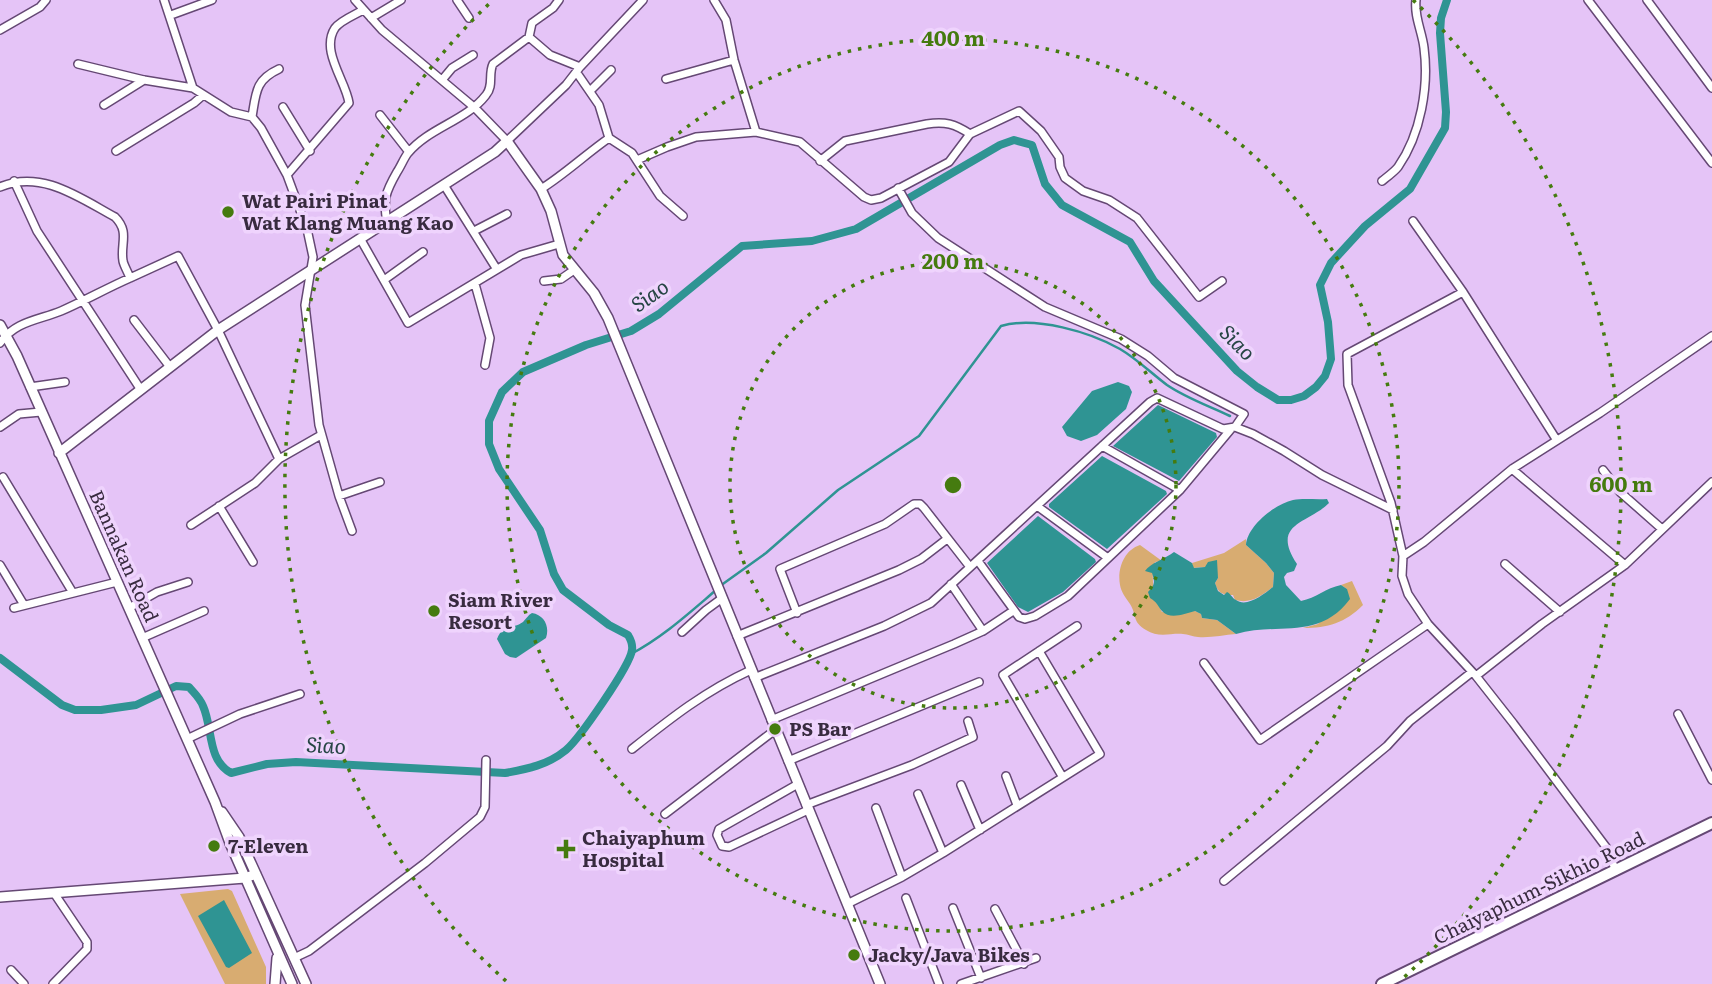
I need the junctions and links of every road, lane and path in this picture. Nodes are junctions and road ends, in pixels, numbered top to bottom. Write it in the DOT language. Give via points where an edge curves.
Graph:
graph roads {
  1 [pos="46,0"];
  2 [pos="164,0"];
  3 [pos="212,0"];
  4 [pos="355,0"];
  5 [pos="401,0"];
  6 [pos="457,0"];
  7 [pos="558,0"];
  8 [pos="643,0"];
  9 [pos="714,0"];
  10 [pos="1416,0"];
  11 [pos="1588,0"];
  12 [pos="1647,0"];
  13 [pos="363,10"];
  14 [pos="171,15"];
  15 [pos="371,18"];
  16 [pos="469,18"];
  17 [pos="0,30"];
  18 [pos="529,37"];
  19 [pos="473,55"];
  20 [pos="734,60"];
  21 [pos="78,64"];
  22 [pos="279,69"];
  23 [pos="578,70"];
  24 [pos="611,70"];
  25 [pos="666,79"];
  26 [pos="144,80"];
  27 [pos="442,80"];
  28 [pos="193,88"];
  29 [pos="1712,88"];
  30 [pos="590,91"];
  31 [pos="202,96"];
  32 [pos="104,104"];
  33 [pos="283,107"];
  34 [pos="475,108"];
  35 [pos="380,115"];
  36 [pos="252,117"];
  37 [pos="756,132"];
  38 [pos="970,134"];
  39 [pos="609,138"];
  40 [pos="507,141"];
  41 [pos="116,151"];
  42 [pos="310,151"];
  43 [pos="409,152"];
  44 [pos="637,160"];
  45 [pos="820,161"];
  46 [pos="1712,163"];
  47 [pos="288,175"];
  48 [pos="13,181"];
  49 [pos="1382,181"];
  50 [pos="444,185"];
  51 [pos="0,187"];
  52 [pos="541,189"];
  53 [pos="899,190"];
  54 [pos="507,214"];
  55 [pos="683,216"];
  56 [pos="1413,221"];
  57 [pos="387,223"];
  58 [pos="474,231"];
  59 [pos="361,240"];
  60 [pos="559,244"];
  61 [pos="423,252"];
  62 [pos="496,268"];
  63 [pos="312,270"];
  64 [pos="574,270"];
  65 [pos="130,278"];
  66 [pos="384,280"];
  67 [pos="544,281"];
  68 [pos="1222,281"];
  69 [pos="475,284"];
  70 [pos="1463,292"];
  71 [pos="82,300"];
  72 [pos="134,320"];
  73 [pos="0,325"];
  74 [pos="218,330"];
  75 [pos="6,334"];
  76 [pos="1712,337"];
  77 [pos="0,343"];
  78 [pos="485,365"];
  79 [pos="170,367"];
  80 [pos="65,382"];
  81 [pos="30,387"];
  82 [pos="141,390"];
  83 [pos="41,412"];
  84 [pos="1237,425"];
  85 [pos="0,427"];
  86 [pos="321,435"];
  87 [pos="1556,439"];
  88 [pos="1102,446"];
  89 [pos="59,453"];
  90 [pos="279,459"];
  91 [pos="1512,469"];
  92 [pos="1603,470"];
  93 [pos="3,477"];
  94 [pos="380,482"];
  95 [pos="1712,482"];
  96 [pos="1180,490"];
  97 [pos="339,496"];
  98 [pos="219,506"];
  99 [pos="1037,506"];
  100 [pos="1393,510"];
  101 [pos="191,524"];
  102 [pos="1662,529"];
  103 [pos="352,531"];
  104 [pos="947,539"];
  105 [pos="1403,556"];
  106 [pos="1108,558"];
  107 [pos="978,561"];
  108 [pos="253,562"];
  109 [pos="1505,564"];
  110 [pos="0,565"];
  111 [pos="1625,565"];
  112 [pos="970,567"];
  113 [pos="117,582"];
  114 [pos="188,582"];
  115 [pos="951,583"];
  116 [pos="73,593"];
  117 [pos="720,597"];
  118 [pos="24,606"];
  119 [pos="14,608"];
  120 [pos="128,608"];
  121 [pos="204,611"];
  122 [pos="1013,611"];
  123 [pos="1560,612"];
  124 [pos="797,613"];
  125 [pos="1428,624"];
  126 [pos="1077,625"];
  127 [pos="983,631"];
  128 [pos="682,632"];
  129 [pos="737,636"];
  130 [pos="142,638"];
  131 [pos="1039,651"];
  132 [pos="1204,663"];
  133 [pos="752,674"];
  134 [pos="1474,674"];
  135 [pos="979,682"];
  136 [pos="300,694"];
  137 [pos="1678,714"];
  138 [pos="968,721"];
  139 [pos="773,725"];
  140 [pos="187,739"];
  141 [pos="632,749"];
  142 [pos="486,761"];
  143 [pos="788,761"];
  144 [pos="1006,776"];
  145 [pos="1062,776"];
  146 [pos="1712,780"];
  147 [pos="798,785"];
  148 [pos="961,785"];
  149 [pos="918,794"];
  150 [pos="215,802"];
  151 [pos="1017,805"];
  152 [pos="807,807"];
  153 [pos="876,808"];
  154 [pos="664,814"];
  155 [pos="1712,823"];
  156 [pos="980,830"];
  157 [pos="943,853"];
  158 [pos="1616,871"];
  159 [pos="256,874"];
  160 [pos="902,877"];
  161 [pos="245,878"];
  162 [pos="1224,881"];
  163 [pos="54,893"];
  164 [pos="0,897"];
  165 [pos="906,898"];
  166 [pos="847,904"];
  167 [pos="953,908"];
  168 [pos="995,909"];
  169 [pos="276,949"];
  170 [pos="294,958"];
  171 [pos="1036,958"];
  172 [pos="1024,964"];
  173 [pos="11,971"];
  174 [pos="981,978"];
  175 [pos="24,984"];
  176 [pos="53,984"];
  177 [pos="275,984"];
  178 [pos="292,984"];
  179 [pos="305,984"];
  180 [pos="880,984"];
  181 [pos="939,984"];
  182 [pos="961,984"];
  183 [pos="1382,984"];
  1 -- 17 [label="street"];
  2 -- 14 [label="street"];
  3 -- 14 [label="street"];
  4 -- 13 [label="street"];
  5 -- 15 [label="street"];
  6 -- 16 [label="street"];
  7 -- 18 [label="street" via="532,23"];
  8 -- 23 [label="street"];
  9 -- 20 [label="street" via="724,13"];
  10 -- 49 [label="street" via="1426,66 1419,119 1397,167"];
  11 -- 46 [label="street"];
  12 -- 29 [label="street"];
  13 -- 15 [label="street"];
  13 -- 42 [label="street" via="336,27 332,35 331,51 349,103"];
  14 -- 28 [label="street"];
  15 -- 27 [label="street"];
  18 -- 23 [label="street"];
  18 -- 34 [label="street" via="493,64 491,88"];
  19 -- 27 [label="street"];
  20 -- 25 [label="street"];
  20 -- 37 [label="street"];
  21 -- 26 [label="street"];
  22 -- 36 [label="street" via="258,83"];
  23 -- 30 [label="street"];
  23 -- 40 [label="street"];
  24 -- 30 [label="street"];
  26 -- 28 [label="street"];
  26 -- 32 [label="street"];
  27 -- 34 [label="street"];
  28 -- 31 [label="street"];
  30 -- 39 [label="street"];
  31 -- 36 [label="street" via="231,112"];
  31 -- 41 [label="street"];
  33 -- 42 [label="street"];
  34 -- 40 [label="street"];
  34 -- 43 [label="street"];
  35 -- 43 [label="street"];
  36 -- 47 [label="street"];
  37 -- 44 [label="street" via="696,137"];
  37 -- 45 [label="street" via="800,142"];
  38 -- 45 [label="street" via="955,124 927,124 845,141"];
  38 -- 53 [label="street" via="949,162"];
  38 -- 68 [label="street" via="1019,111 1059,157 1065,178 1137,218 1199,297"];
  39 -- 44 [label="street"];
  39 -- 52 [label="street"];
  40 -- 50 [label="street"];
  40 -- 52 [label="street"];
  42 -- 47 [label="street"];
  43 -- 57 [label="street" via="385,193"];
  44 -- 55 [label="street" via="660,196"];
  45 -- 53 [label="street" via="871,200"];
  47 -- 63 [label="street" via="307,229"];
  48 -- 51 [label="street"];
  48 -- 65 [label="street" via="57,186 115,217 125,237 123,260"];
  48 -- 71 [label="street" via="37,231"];
  50 -- 57 [label="street"];
  50 -- 58 [label="street"];
  52 -- 60 [label="street"];
  53 -- 84 [label="street" via="912,213 938,237 1045,307 1121,339 1174,378 1244,414"];
  54 -- 58 [label="street"];
  56 -- 70 [label="street"];
  57 -- 59 [label="street"];
  58 -- 62 [label="street"];
  59 -- 63 [label="street"];
  59 -- 66 [label="street"];
  60 -- 62 [label="street"];
  60 -- 64 [label="street"];
  61 -- 66 [label="street"];
  62 -- 69 [label="street"];
  63 -- 74 [label="street"];
  63 -- 86 [label="street" via="305,305"];
  64 -- 67 [label="street" via="561,279"];
  64 -- 117 [label="street" via="608,318"];
  65 -- 71 [label="street"];
  65 -- 74 [label="street" via="178,256"];
  66 -- 69 [label="street" via="408,323"];
  69 -- 78 [label="street" via="490,338"];
  70 -- 87 [label="street"];
  70 -- 100 [label="street" via="1347,354 1348,385"];
  71 -- 75 [label="street"];
  71 -- 82 [label="street"];
  72 -- 79 [label="street"];
  73 -- 75 [label="street, Bannakan Road"];
  74 -- 79 [label="street"];
  74 -- 90 [label="street"];
  75 -- 77 [label="street"];
  75 -- 81 [label="street, Bannakan Road"];
  76 -- 87 [label="street"];
  79 -- 82 [label="street"];
  80 -- 81 [label="street"];
  81 -- 83 [label="street, Bannakan Road"];
  82 -- 89 [label="street"];
  83 -- 85 [label="street" via="19,414"];
  83 -- 89 [label="street, Bannakan Road"];
  84 -- 88 [label="street" via="1208,423 1157,398"];
  84 -- 96 [label="street"];
  84 -- 100 [label="street"];
  86 -- 90 [label="street"];
  86 -- 97 [label="street"];
  87 -- 91 [label="street"];
  88 -- 96 [label="street"];
  88 -- 99 [label="street"];
  89 -- 113 [label="street, Bannakan Road"];
  90 -- 98 [label="street" via="255,483"];
  91 -- 105 [label="street"];
  91 -- 111 [label="street"];
  92 -- 102 [label="street" via="1620,492"];
  93 -- 116 [label="street"];
  94 -- 97 [label="street"];
  95 -- 102 [label="street"];
  96 -- 106 [label="street"];
  97 -- 103 [label="street"];
  98 -- 101 [label="street"];
  98 -- 108 [label="street"];
  99 -- 106 [label="street"];
  99 -- 107 [label="street"];
  100 -- 105 [label="street"];
  102 -- 111 [label="street"];
  104 -- 112 [label="street"];
  104 -- 124 [label="street" via="899,570"];
  104 -- 124 [label="street" via="916,503 885,524 785,566 780,572"];
  105 -- 125 [label="street" via="1402,576 1408,594"];
  106 -- 122 [label="street" via="1068,596 1035,617 1025,619"];
  107 -- 112 [label="street"];
  107 -- 122 [label="street"];
  109 -- 123 [label="street"];
  110 -- 118 [label="street"];
  111 -- 123 [label="street"];
  112 -- 115 [label="street"];
  113 -- 116 [label="street"];
  113 -- 120 [label="street, Bannakan Road"];
  114 -- 120 [label="street"];
  115 -- 127 [label="street"];
  115 -- 133 [label="street" via="931,603 884,626"];
  116 -- 118 [label="street"];
  117 -- 128 [label="street"];
  117 -- 129 [label="street"];
  118 -- 119 [label="street"];
  120 -- 130 [label="street, Bannakan Road"];
  121 -- 130 [label="street"];
  122 -- 127 [label="street"];
  123 -- 134 [label="street"];
  124 -- 129 [label="street"];
  125 -- 132 [label="street" via="1260,740"];
  125 -- 134 [label="street"];
  126 -- 131 [label="street"];
  127 -- 139 [label="street"];
  129 -- 133 [label="street"];
  130 -- 140 [label="street, Bannakan Road"];
  131 -- 145 [label="street" via="1003,675"];
  131 -- 145 [label="street" via="1100,754"];
  133 -- 139 [label="street"];
  133 -- 141 [label="street" via="724,682 687,705"];
  134 -- 158 [label="street" via="1606,847"];
  134 -- 162 [label="street" via="1410,722"];
  135 -- 143 [label="street"];
  136 -- 140 [label="street" via="240,714"];
  137 -- 146 [label="street"];
  138 -- 152 [label="street" via="973,737"];
  139 -- 143 [label="street"];
  139 -- 154 [label="street"];
  140 -- 150 [label="street, Bannakan Road"];
  142 -- 170 [label="street" via="485,807 480,817 383,895"];
  143 -- 147 [label="street"];
  144 -- 151 [label="street"];
  145 -- 151 [label="street"];
  147 -- 152 [label="street"];
  147 -- 152 [label="street" via="719,829 717,835 722,846 729,847"];
  148 -- 156 [label="street"];
  149 -- 157 [label="street"];
  150 -- 159 [label="street, Bannakan Road" via="239,837"];
  150 -- 161 [label="street, Bannakan Road"];
  151 -- 156 [label="street"];
  152 -- 166 [label="street"];
  153 -- 160 [label="street"];
  155 -- 158 [label="main road, Chaiyaphum-Sikhio Road"];
  156 -- 157 [label="street"];
  157 -- 160 [label="street"];
  158 -- 183 [label="main road, Chaiyaphum-Sikhio Road"];
  159 -- 161 [label="street"];
  159 -- 170 [label="street, Bannakan Road"];
  160 -- 166 [label="street"];
  161 -- 163 [label="street"];
  161 -- 169 [label="street, Bannakan Road"];
  163 -- 164 [label="street"];
  163 -- 176 [label="street" via="87,942 87,949"];
  165 -- 181 [label="street"];
  166 -- 180 [label="street"];
  167 -- 174 [label="street"];
  168 -- 172 [label="street"];
  169 -- 177 [label="street"];
  169 -- 178 [label="street, Bannakan Road"];
  170 -- 179 [label="street, Bannakan Road"];
  171 -- 172 [label="street"];
  172 -- 174 [label="street"];
  173 -- 175 [label="street"];
  174 -- 182 [label="street"];
}
